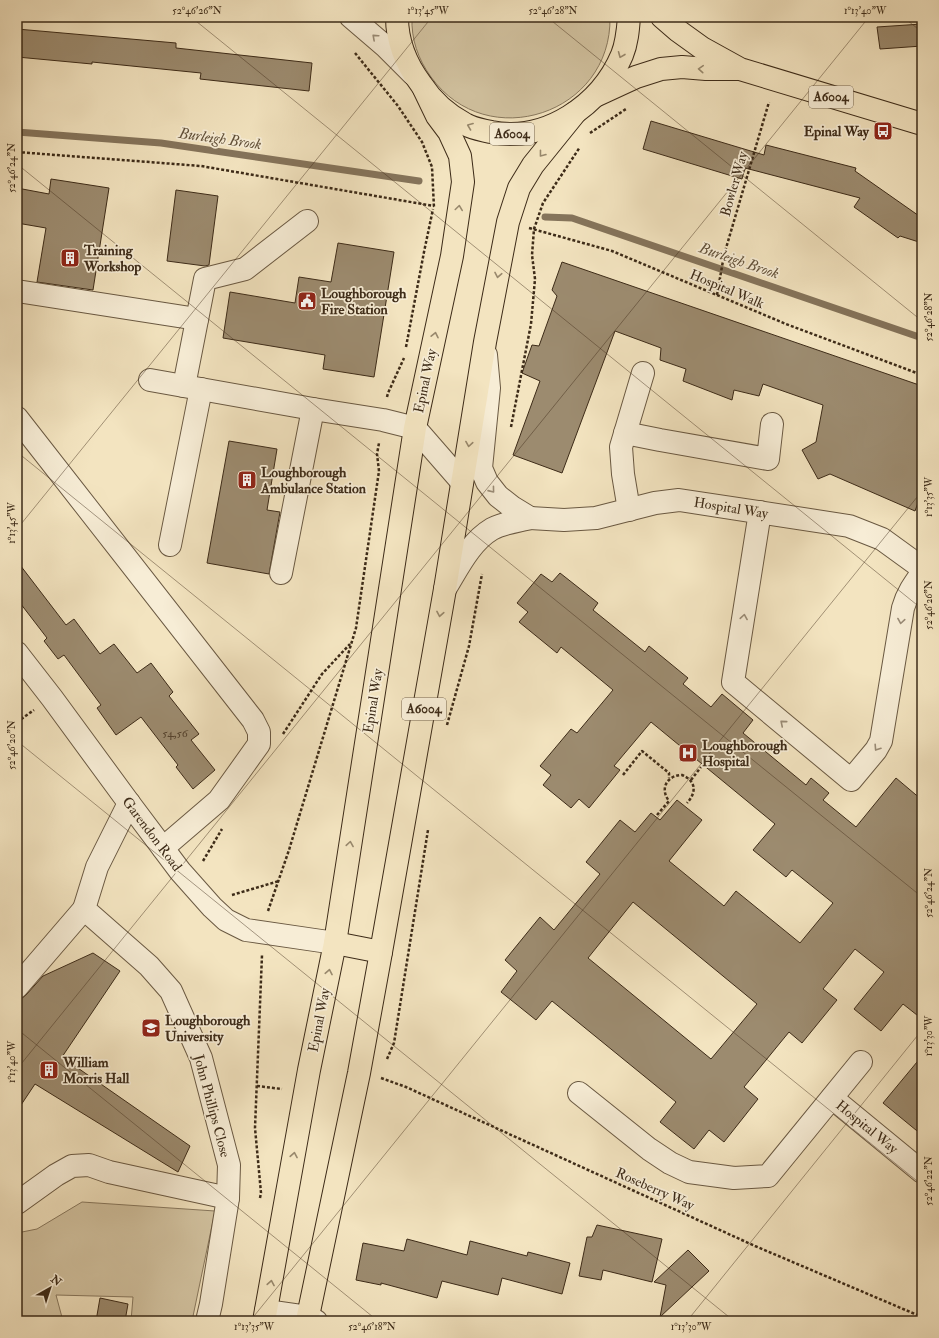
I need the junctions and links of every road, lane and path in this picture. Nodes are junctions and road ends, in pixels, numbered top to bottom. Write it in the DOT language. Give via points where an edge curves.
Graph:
graph roads {
  1 [pos="351,17"];
  2 [pos="397,17"];
  3 [pos="629,17"];
  4 [pos="662,17"];
  5 [pos="353,50"];
  6 [pos="740,69"];
  7 [pos="776,80"];
  8 [pos="418,81"];
  9 [pos="594,96"];
  10 [pos="632,106"];
  11 [pos="575,113"];
  12 [pos="922,124"];
  13 [pos="588,135"];
  14 [pos="580,146"];
  15 [pos="17,152"];
  16 [pos="434,206"];
  17 [pos="307,221"];
  18 [pos="523,226"];
  19 [pos="534,229"];
  20 [pos="17,290"];
  21 [pos="717,295"];
  22 [pos="198,319"];
  23 [pos="485,342"];
  24 [pos="643,373"];
  25 [pos="922,375"];
  26 [pos="150,380"];
  27 [pos="193,387"];
  28 [pos="388,393"];
  29 [pos="313,409"];
  30 [pos="17,418"];
  31 [pos="772,424"];
  32 [pos="415,428"];
  33 [pos="510,432"];
  34 [pos="625,433"];
  35 [pos="377,454"];
  36 [pos="462,482"];
  37 [pos="629,510"];
  38 [pos="760,512"];
  39 [pos="530,518"];
  40 [pos="170,545"];
  41 [pos="922,568"];
  42 [pos="281,573"];
  43 [pos="922,573"];
  44 [pos="445,589"];
  45 [pos="17,653"];
  46 [pos="701,768"];
  47 [pos="623,775"];
  48 [pos="669,779"];
  49 [pos="691,780"];
  50 [pos="129,803"];
  51 [pos="688,803"];
  52 [pos="657,815"];
  53 [pos="163,848"];
  54 [pos="279,881"];
  55 [pos="230,895"];
  56 [pos="84,909"];
  57 [pos="265,933"];
  58 [pos="334,943"];
  59 [pos="381,952"];
  60 [pos="17,987"];
  61 [pos="861,1062"];
  62 [pos="380,1078"];
  63 [pos="579,1093"];
  64 [pos="832,1098"];
  65 [pos="922,1172"];
  66 [pos="228,1198"];
  67 [pos="260,1200"];
  68 [pos="17,1203"];
  69 [pos="265,1316"];
  70 [pos="922,1317"];
  71 [pos="311,1320"];
  72 [pos="207,1321"];
  8 -- 1 [label="street, one-way" via="386,47"];
  2 -- 8 [label="main road, A6004" via="399,41"];
  3 -- 9 [label="main road, A6004, one-way" via="622,55 608,80"];
  4 -- 6 [label="main road, A6004" via="702,48"];
  5 -- 16 [label="path" via="398,106 422,142 432,167"];
  6 -- 7 [label="main road, A6004"];
  6 -- 9 [label="main road, A6004, one-way" via="661,68"];
  7 -- 12 [label="main road, A6004"];
  7 -- 21 [label="path, Bowler Way" via="724,255"];
  11 -- 8 [label="main road, A6004, one-way" via="556,124 536,131 500,134 466,125 438,105"];
  32 -- 8 [label="main road, Epinal Way / A6004, one-way" via="452,256 463,182 460,156 449,132"];
  9 -- 11 [label="main road, A6004"];
  10 -- 13 [label="path"];
  11 -- 23 [label="main road, A6004, one-way" via="519,188 508,222"];
  14 -- 19 [label="path" via="543,203"];
  15 -- 16 [label="path" via="201,166"];
  16 -- 28 [label="path" via="404,358"];
  17 -- 22 [label="street" via="244,269 205,279"];
  18 -- 19 [label="path, Hospital Walk"];
  19 -- 21 [label="path, Hospital Walk" via="612,251"];
  19 -- 33 [label="path" via="532,255 536,279"];
  20 -- 22 [label="street"];
  21 -- 25 [label="path, Hospital Walk"];
  22 -- 27 [label="street"];
  23 -- 36 [label="main road, A6004, one-way"];
  23 -- 39 [label="street, Hospital Way, one-way" via="489,388 481,468 487,482 498,496"];
  24 -- 34 [label="street"];
  26 -- 27 [label="street"];
  27 -- 29 [label="street"];
  27 -- 40 [label="street"];
  29 -- 32 [label="street" via="383,420"];
  29 -- 42 [label="street"];
  30 -- 53 [label="street" via="260,732 259,744 219,800"];
  31 -- 34 [label="street" via="768,459"];
  32 -- 36 [label="street"];
  58 -- 32 [label="main road, Epinal Way / A6004, one-way"];
  34 -- 37 [label="street" via="620,447"];
  35 -- 54 [label="path" via="379,471 356,628"];
  36 -- 44 [label="main road, A6004"];
  37 -- 38 [label="street, Hospital Way" via="679,500"];
  37 -- 39 [label="street, Hospital Way" via="590,518"];
  38 -- 41 [label="street, Hospital Way" via="849,526 882,539"];
  43 -- 38 [label="street, one-way" via="906,597 903,608 881,741 851,780 733,682"];
  39 -- 44 [label="street, Hospital Way" via="492,529 474,544"];
  44 -- 59 [label="main road, A6004, one-way"];
  45 -- 50 [label="street, Garendon Road"];
  46 -- 49 [label="path"];
  47 -- 48 [label="path" via="642,751 669,773"];
  48 -- 49 [label="path" via="682,775"];
  48 -- 52 [label="path" via="664,788 669,801"];
  49 -- 51 [label="path" via="694,794"];
  50 -- 53 [label="street, Garendon Road"];
  50 -- 56 [label="street" via="97,867"];
  53 -- 57 [label="street, Garendon Road" via="180,871 226,920 246,930"];
  54 -- 55 [label="path"];
  54 -- 57 [label="path" via="268,912"];
  56 -- 60 [label="street"];
  56 -- 66 [label="street, John Phillips Close" via="149,966 171,990 201,1058 229,1165"];
  57 -- 58 [label="street, Garendon Road"];
  57 -- 67 [label="path" via="255,1128"];
  58 -- 59 [label="main road"];
  69 -- 58 [label="main road, Epinal Way / A6004, one-way"];
  59 -- 71 [label="main road, A6004"];
  61 -- 64 [label="street"];
  62 -- 70 [label="path, Roseberry Way" via="406,1087 754,1246"];
  63 -- 64 [label="street" via="670,1163 689,1172 734,1178 768,1176"];
  64 -- 65 [label="street, Hospital Way"];
  66 -- 68 [label="street" via="109,1172 89,1165 72,1166"];
  66 -- 72 [label="street, John Phillips Close"];
  69 -- 71 [label="street"];
}
